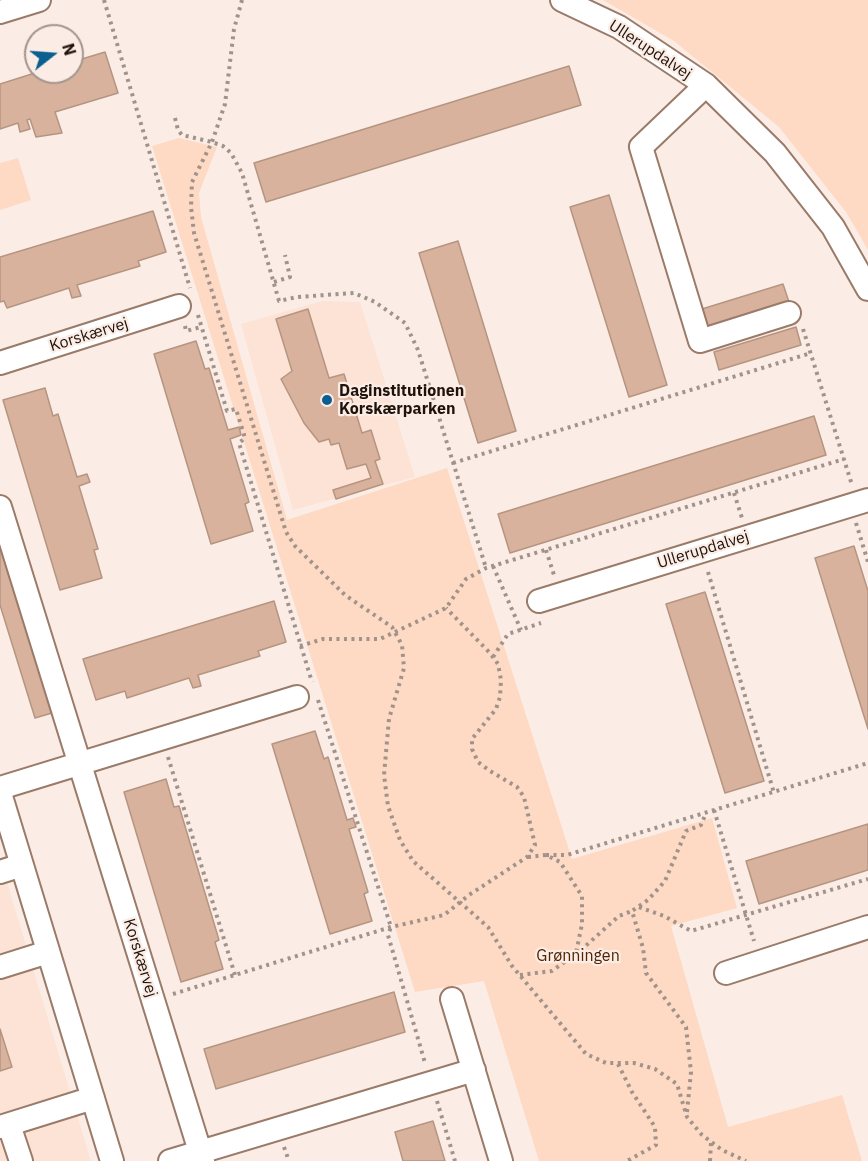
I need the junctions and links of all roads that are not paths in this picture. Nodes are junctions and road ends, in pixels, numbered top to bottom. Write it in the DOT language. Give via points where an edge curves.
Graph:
graph roads {
  1 [pos="39,0"];
  2 [pos="562,0"];
  3 [pos="0,12"];
  4 [pos="706,85"];
  5 [pos="868,290"];
  6 [pos="188,301"];
  7 [pos="789,313"];
  8 [pos="0,363"];
  9 [pos="859,503"];
  10 [pos="0,507"];
  11 [pos="542,611"];
  12 [pos="297,697"];
  13 [pos="80,764"];
  14 [pos="0,790"];
  15 [pos="22,865"];
  16 [pos="0,872"];
  17 [pos="868,927"];
  18 [pos="48,952"];
  19 [pos="0,967"];
  20 [pos="726,973"];
  21 [pos="452,999"];
  22 [pos="474,1070"];
  23 [pos="93,1098"];
  24 [pos="5,1126"];
  25 [pos="201,1157"];
  26 [pos="21,1161"];
  27 [pos="112,1161"];
  28 [pos="170,1161"];
  29 [pos="501,1161"];
  1 -- 3 [label="street"];
  2 -- 4 [label="street, Ullerupdalvej" via="619,27"];
  4 -- 5 [label="street, Ullerupdalvej" via="783,162 833,227"];
  4 -- 7 [label="street, Ullerupdalvej" via="641,147 700,341"];
  6 -- 8 [label="street, Korskærvej"];
  9 -- 11 [label="street, Ullerupdalvej" via="702,551"];
  10 -- 13 [label="street, Korskærvej"];
  12 -- 13 [label="street"];
  13 -- 14 [label="street"];
  13 -- 25 [label="street, Korskærvej"];
  14 -- 15 [label="street"];
  15 -- 16 [label="street"];
  15 -- 18 [label="street"];
  17 -- 20 [label="street"];
  18 -- 19 [label="street"];
  18 -- 23 [label="street"];
  21 -- 22 [label="street"];
  22 -- 25 [label="street"];
  22 -- 29 [label="street"];
  23 -- 24 [label="street"];
  23 -- 27 [label="street"];
  24 -- 26 [label="street"];
  25 -- 28 [label="street"];
}
